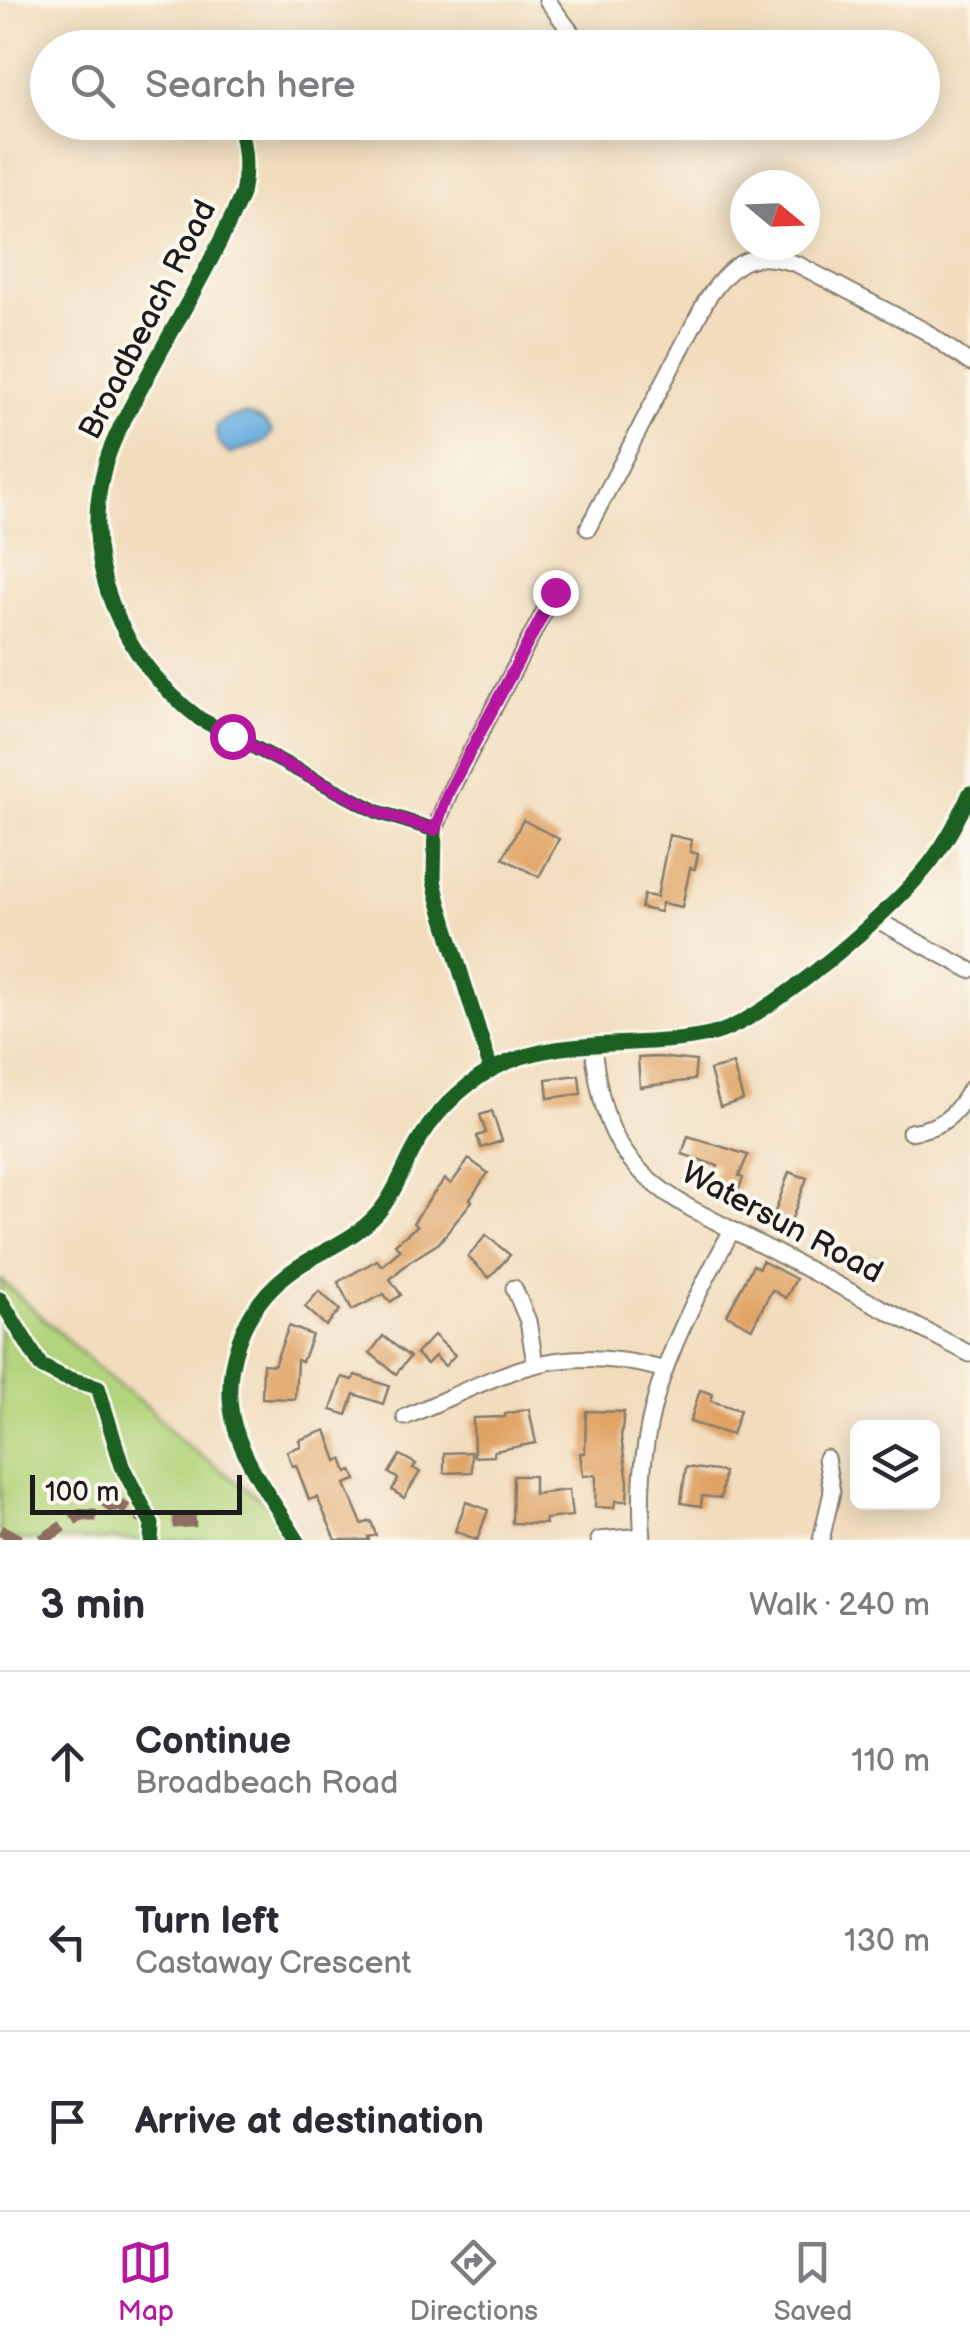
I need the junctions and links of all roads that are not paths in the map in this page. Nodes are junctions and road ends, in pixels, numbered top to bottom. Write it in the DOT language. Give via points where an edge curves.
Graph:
graph roads {
  1 [pos="547,0"];
  2 [pos="570,30"];
  3 [pos="242,140"];
  4 [pos="970,364"];
  5 [pos="588,528"];
  6 [pos="555,592"];
  7 [pos="970,793"];
  8 [pos="435,830"];
  9 [pos="875,919"];
  10 [pos="970,970"];
  11 [pos="593,1046"];
  12 [pos="491,1070"];
  13 [pos="970,1089"];
  14 [pos="910,1132"];
  15 [pos="732,1230"];
  16 [pos="514,1288"];
  17 [pos="970,1354"];
  18 [pos="535,1363"];
  19 [pos="662,1370"];
  20 [pos="405,1416"];
  21 [pos="826,1458"];
  22 [pos="642,1538"];
  23 [pos="298,1540"];
  24 [pos="599,1540"];
  25 [pos="822,1540"];
  1 -- 2 [label="street"];
  3 -- 8 [label="street, Broadbeach Road" via="242,194 106,462 99,524 104,581 140,660 200,719 378,812"];
  4 -- 5 [label="street" via="925,331 799,265 759,256 740,262 707,299"];
  6 -- 8 [label="street" via="448,793"];
  7 -- 9 [label="street" via="934,859"];
  8 -- 12 [label="street" via="439,902"];
  9 -- 10 [label="street"];
  9 -- 11 [label="street" via="778,1000 725,1031"];
  11 -- 12 [label="street" via="541,1052"];
  11 -- 15 [label="street, Watersun Road" via="600,1101 624,1152 668,1195"];
  12 -- 23 [label="street" via="426,1128 394,1191 367,1224 290,1271 243,1328 230,1381 236,1429"];
  13 -- 14 [label="street" via="936,1128"];
  15 -- 17 [label="street, Watersun Road"];
  15 -- 19 [label="street"];
  16 -- 18 [label="street"];
  18 -- 19 [label="street" via="597,1357"];
  18 -- 20 [label="street"];
  19 -- 22 [label="street" via="644,1452"];
  21 -- 25 [label="street" via="832,1492"];
  22 -- 24 [label="street"];
}
